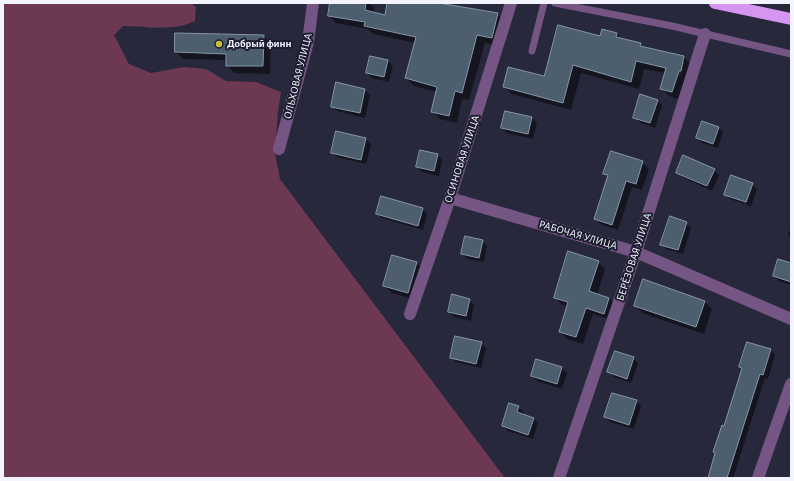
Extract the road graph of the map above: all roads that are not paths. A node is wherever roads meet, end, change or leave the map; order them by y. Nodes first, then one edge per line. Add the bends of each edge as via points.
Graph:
1 (313, 3) edge
2 (512, 3) edge
3 (544, 3) edge
4 (555, 3) edge
5 (715, 3) edge
6 (791, 19) edge
7 (705, 34) junction
8 (532, 51) dead end
9 (791, 54) edge
10 (279, 149) dead end
11 (450, 198) junction
12 (636, 252) junction
13 (410, 314) dead end
14 (791, 319) edge
15 (791, 384) edge
16 (559, 478) edge
17 (758, 478) edge

1 - 10 street, ОЛЬХОВАЯ УЛИЦА via 308,42
2 - 11 street, ОСИНОВАЯ УЛИЦА
3 - 8 lane
4 - 7 lane
5 - 6 highway
7 - 9 lane
7 - 12 street, БЕРЁЗОВАЯ УЛИЦА
11 - 12 street, РАБОЧАЯ УЛИЦА
11 - 13 street, ОСИНОВАЯ УЛИЦА
12 - 14 street, РАБОЧАЯ УЛИЦА
12 - 16 street, БЕРЁЗОВАЯ УЛИЦА
15 - 17 street

